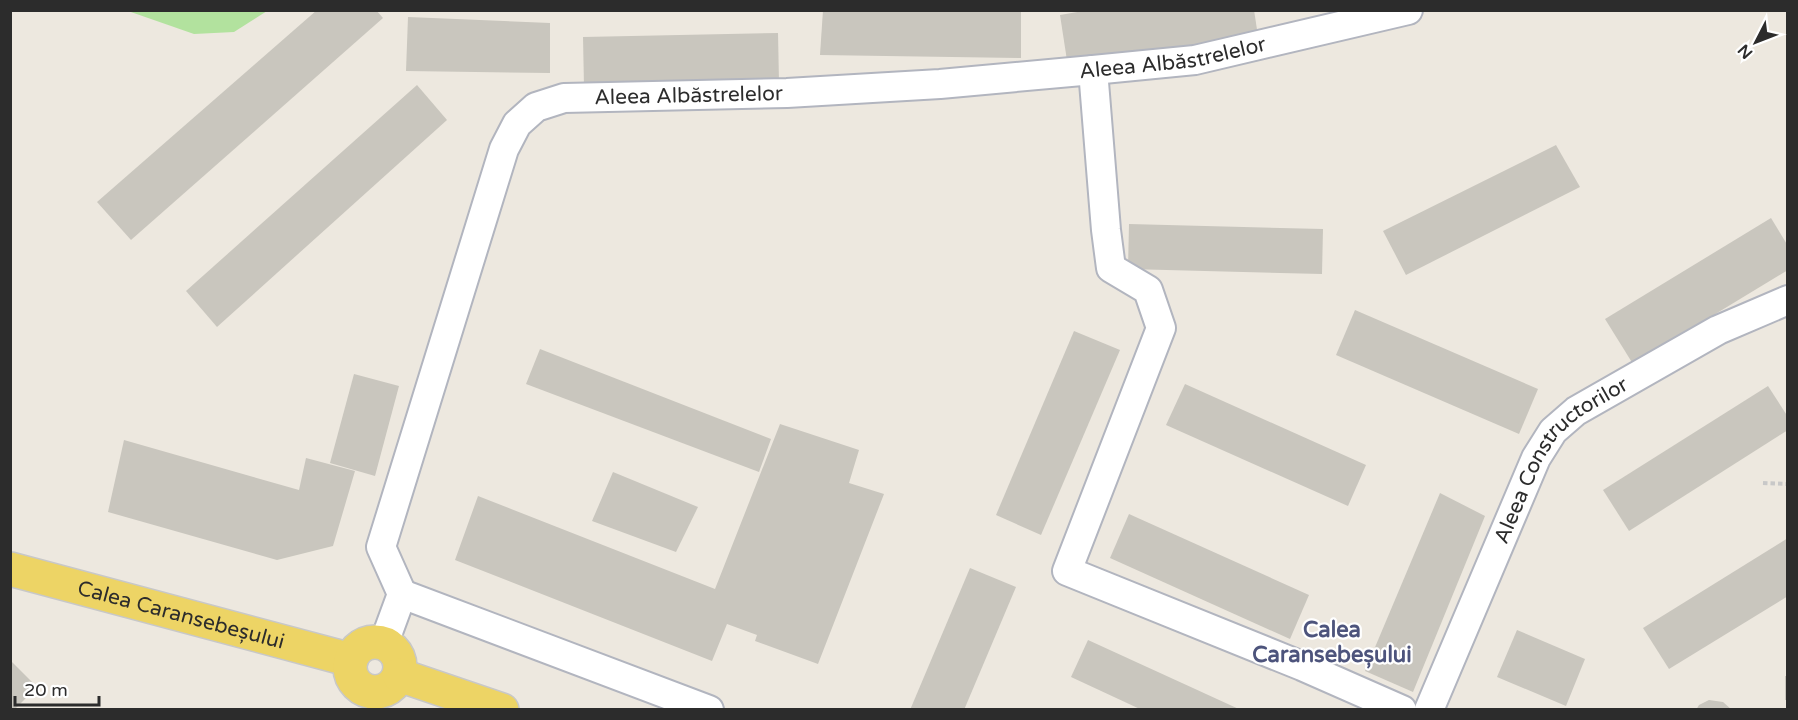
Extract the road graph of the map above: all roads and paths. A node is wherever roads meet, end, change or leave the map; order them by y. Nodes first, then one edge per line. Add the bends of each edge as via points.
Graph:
1 (1408, 10) edge
2 (1093, 70) junction
3 (1788, 300) edge
4 (1763, 483) dead end
5 (1788, 484) edge
6 (10, 569) edge
7 (402, 594) junction
8 (384, 643) junction
9 (351, 660) junction
10 (399, 675) junction
11 (502, 710) edge
12 (709, 710) edge
13 (1402, 710) edge
14 (1429, 710) edge

1 - 2 street, Aleea Albăstrelelor via 1195,60
2 - 7 street, Aleea Albăstrelelor via 787,93 564,98 536,106 517,124 504,149 381,547
2 - 13 street via 1111,268 1148,290 1161,328 1067,570
3 - 14 street, Aleea Constructorilor via 1718,330 1576,411 1553,431 1536,458
4 - 5 path
6 - 9 main road, Calea Caransebeșului
7 - 8 street
7 - 12 street
8 - 9 main road via 370,642 358,648
8 - 10 main road via 394,650 400,662
9 - 10 main road via 351,673 357,684 368,691 381,692 392,686
10 - 11 main road

